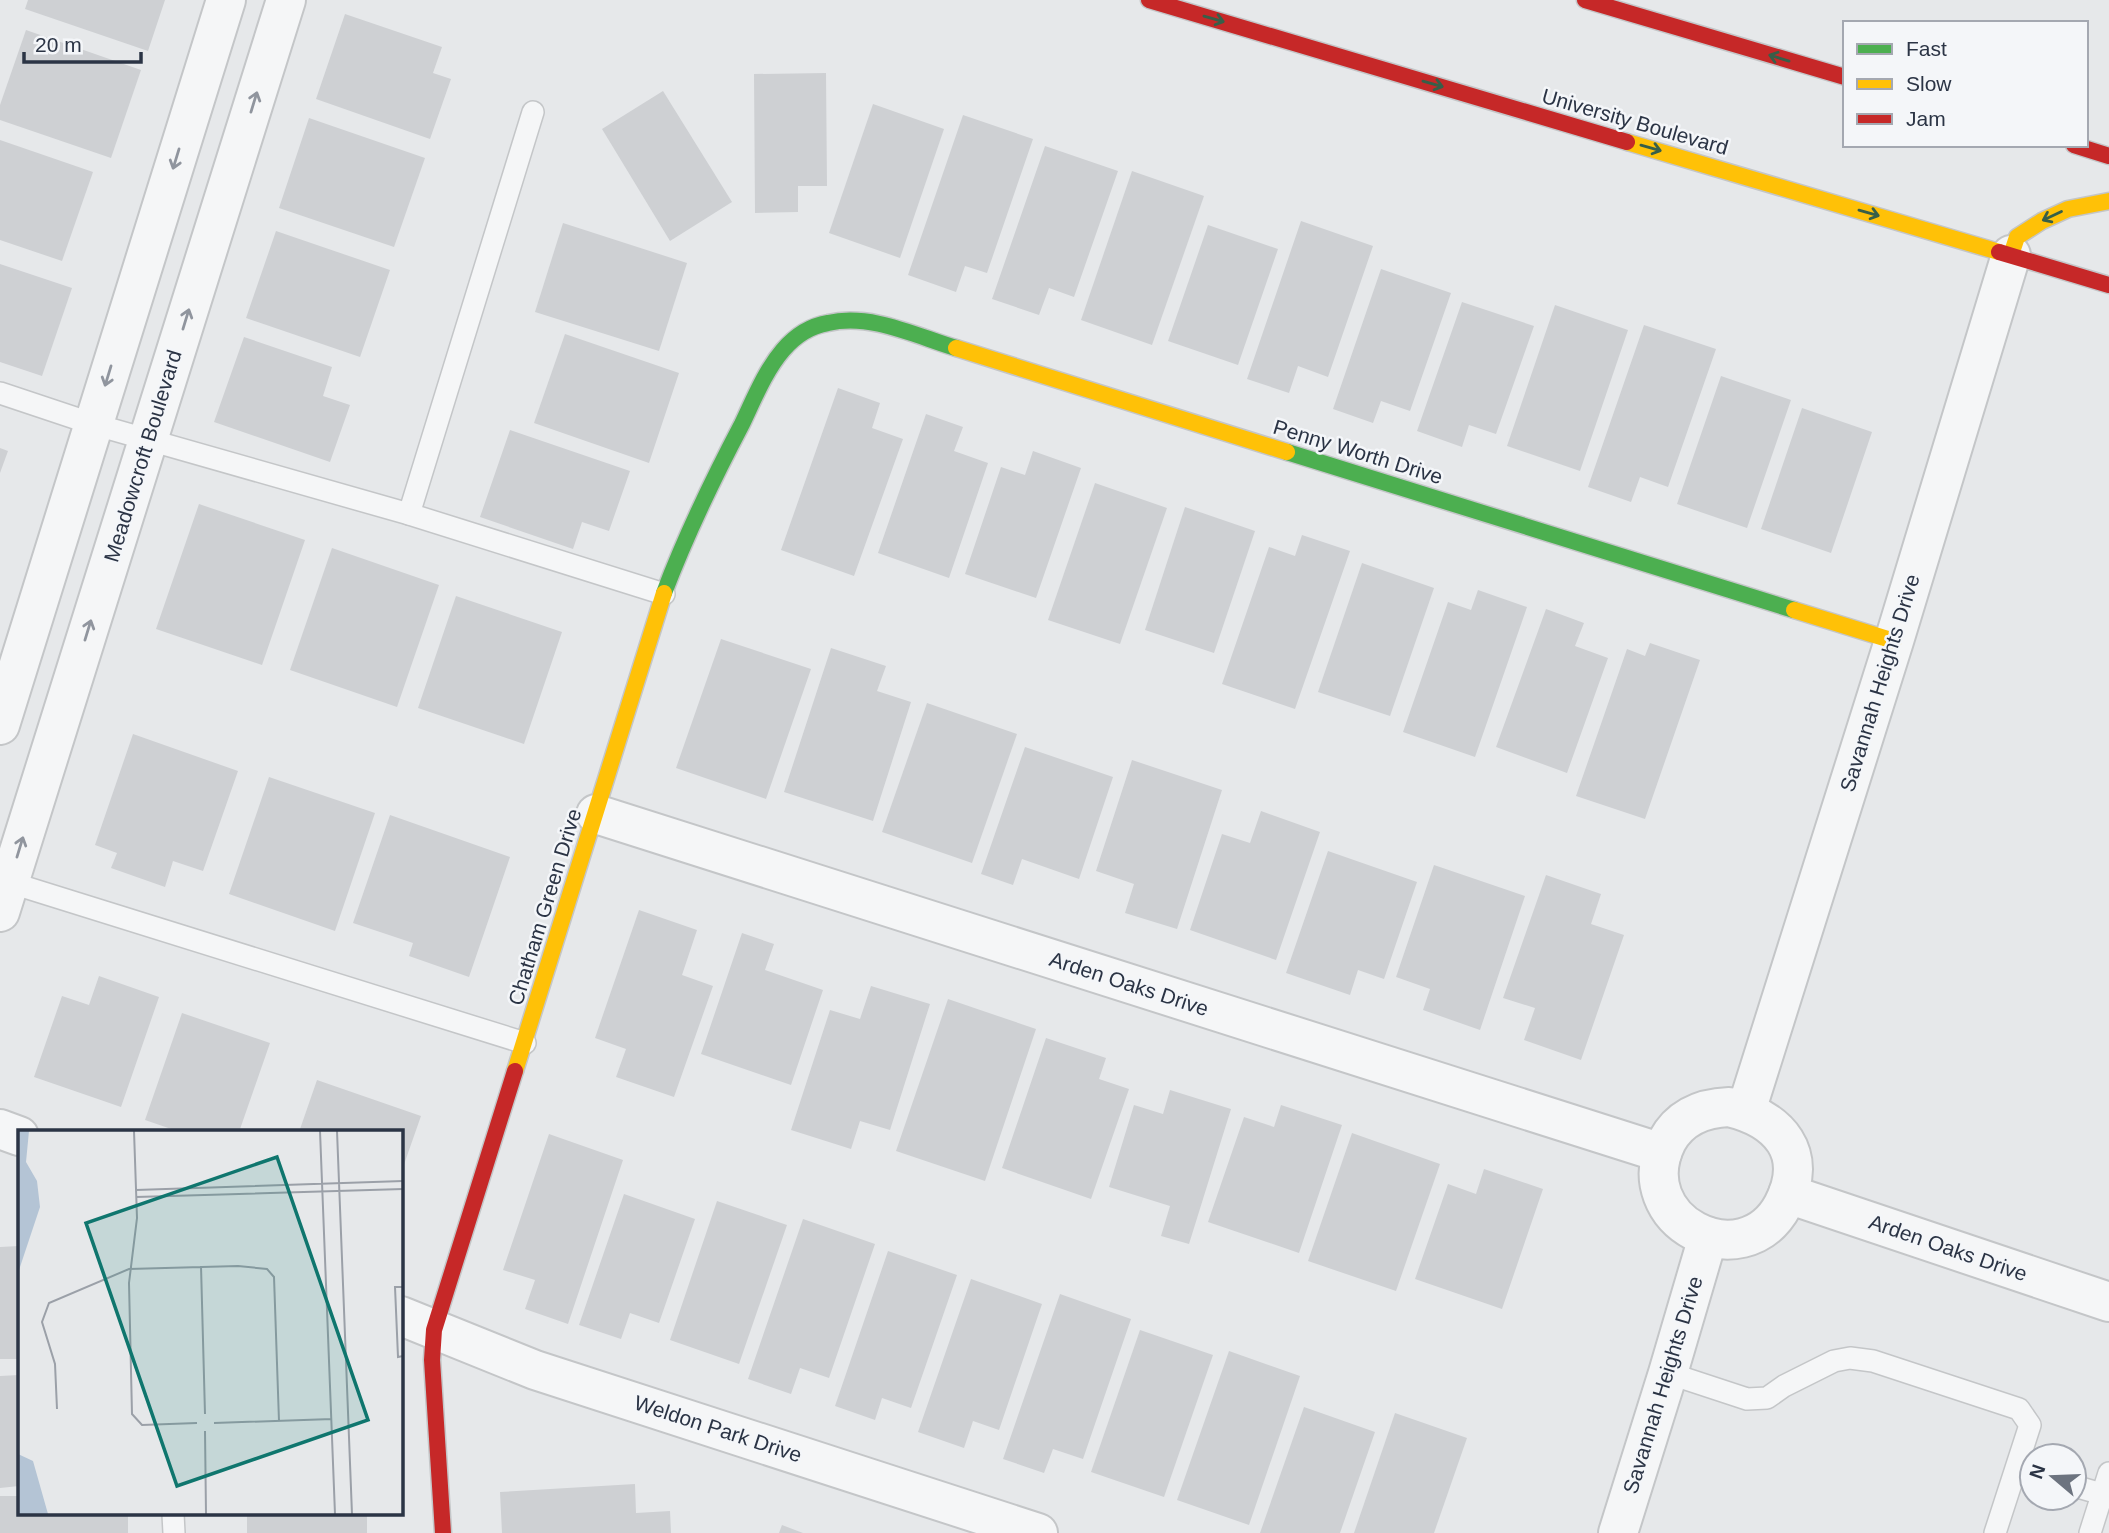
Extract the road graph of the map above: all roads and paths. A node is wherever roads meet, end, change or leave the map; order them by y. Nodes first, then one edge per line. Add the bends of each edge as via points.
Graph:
1 (226, 0) edge
2 (286, 0) edge
3 (1149, 0) edge
4 (1585, 0) edge
5 (1843, 76) edge
6 (533, 112) dead end
7 (2080, 147) edge
8 (2109, 156) edge
9 (2109, 201) edge
10 (2011, 255) junction
11 (2109, 285) edge
12 (808, 329) joint
13 (0, 394) edge
14 (93, 424) junction
15 (148, 440) junction
16 (409, 514) junction
17 (664, 594) junction
18 (1894, 641) junction
19 (0, 725) edge
20 (596, 814) junction
21 (3, 892) edge
22 (524, 1043) junction
23 (1746, 1111) junction
24 (0, 1129) edge
25 (18, 1136) edge
26 (1662, 1153) junction
27 (1787, 1194) junction
28 (1708, 1237) junction
29 (2109, 1302) edge
30 (417, 1323) edge
31 (1668, 1373) junction
32 (2028, 1442) edge
33 (2109, 1473) edge
34 (2018, 1485) edge
35 (2088, 1490) edge
36 (2102, 1494) junction
37 (443, 1533) edge
38 (1038, 1533) edge
39 (1618, 1533) edge
40 (1995, 1533) edge
41 (2090, 1533) edge

1 -> 14 street
15 -> 2 street, Meadowcroft Boulevard
3 -> 10 street, University Boulevard
5 -> 4 street
6 - 16 lane
7 - 8 street
9 -> 10 street via 2068,209 2042,221 2017,237
10 - 11 street, University Boulevard
10 - 18 street, Savannah Heights Drive
12 - 17 street, Chatham Green Drive via 787,344 769,371 704,498
12 - 18 street, Penny Worth Drive via 829,321 872,322
13 - 14 lane
14 - 15 lane
14 - 19 street
15 - 16 lane
21 -> 15 street, Meadowcroft Boulevard
16 - 17 lane
17 - 20 street, Chatham Green Drive
18 - 23 street, Savannah Heights Drive
20 - 22 street, Chatham Green Drive
20 - 26 street, Arden Oaks Drive
21 - 22 lane
22 - 30 street, Chatham Green Drive
23 - 26 street via 1721,1107 1696,1113 1672,1133
23 - 27 street via 1773,1126 1785,1139 1791,1157
24 - 25 street
26 - 28 street via 1658,1182 1668,1209 1689,1228
27 - 28 street via 1771,1222 1755,1233 1739,1240
27 - 29 street, Arden Oaks Drive
28 - 31 street, Savannah Heights Drive
30 - 37 street, Chatham Green Drive via 432,1360
30 - 38 street, Weldon Park Drive via 535,1370
31 - 32 lane via 1747,1399 1767,1398 1834,1361 1850,1357 1873,1361 2018,1409 2030,1425
31 - 39 street, Savannah Heights Drive
33 - 36 lane
34 - 40 lane
35 - 36 lane
36 - 41 lane

